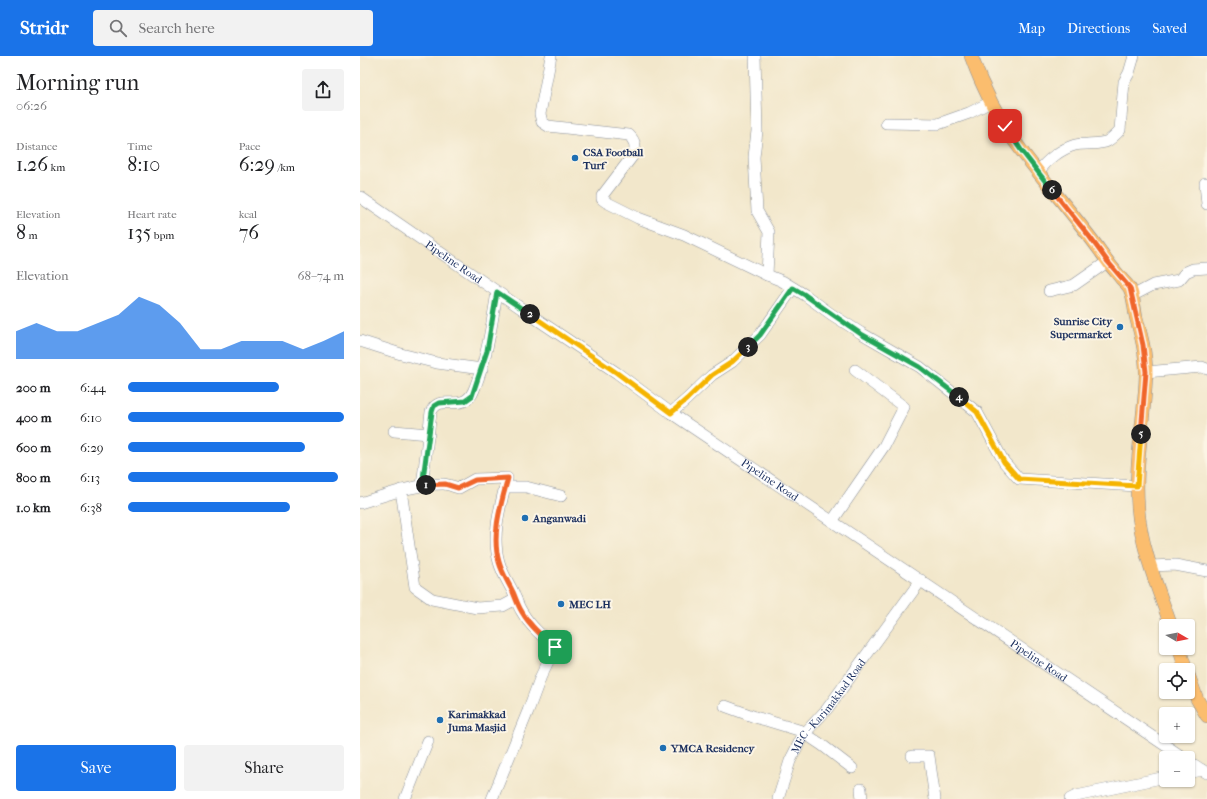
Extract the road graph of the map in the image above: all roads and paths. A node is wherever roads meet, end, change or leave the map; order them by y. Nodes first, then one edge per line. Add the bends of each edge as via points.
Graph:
1 (551, 56) edge
2 (755, 56) edge
3 (971, 56) edge
4 (1134, 56) edge
5 (991, 102) junction
6 (886, 123) dead end
7 (1038, 172) junction
8 (1205, 183) dead end
9 (360, 197) edge
10 (1207, 204) edge
11 (1108, 262) junction
12 (1207, 268) edge
13 (767, 275) junction
14 (793, 288) junction
15 (1049, 291) dead end
16 (497, 292) junction
17 (1132, 296) junction
18 (360, 341) edge
19 (482, 369) junction
20 (1207, 369) edge
21 (855, 370) dead end
22 (1146, 372) junction
23 (671, 413) junction
24 (394, 431) dead end
25 (429, 434) junction
26 (422, 486) junction
27 (1137, 486) junction
28 (505, 487) junction
29 (401, 490) junction
30 (561, 496) dead end
31 (360, 503) edge
32 (833, 520) junction
33 (1150, 566) junction
34 (1207, 572) edge
35 (921, 580) junction
36 (516, 599) junction
37 (1169, 619) edge
38 (1195, 693) edge
39 (725, 706) dead end
40 (1207, 716) edge
41 (806, 732) junction
42 (428, 741) dead end
43 (1174, 751) edge
44 (912, 756) dead end
45 (1195, 766) edge
46 (852, 768) dead end
47 (1204, 772) edge
48 (1159, 778) edge
49 (405, 799) edge
50 (492, 799) edge
51 (778, 799) edge
52 (935, 799) edge
53 (1070, 799) edge

1 - 13 street via 540,114 542,122 548,126 629,135 634,140 634,154 602,199 638,218 684,235
2 - 13 street via 757,131 754,165 757,211 769,232
3 - 5 main road
4 - 7 street via 1124,82 1120,130 1105,143 1076,144 1054,156
5 - 6 street via 938,124
5 - 7 main road
7 - 11 main road
8 - 10 street
9 - 16 street, Pipeline Road
11 - 15 street via 1074,285
11 - 17 main road via 1130,288
12 - 17 street via 1193,269 1179,280 1153,285
13 - 14 street
14 - 23 street via 760,335
14 - 27 street via 861,334 920,367 977,412 1004,462 1019,479
16 - 19 street
16 - 23 street, Pipeline Road via 617,373
17 - 22 main road
18 - 19 street via 437,363
19 - 25 street via 472,396 465,401 439,403 434,406
20 - 22 street via 1202,367
21 - 32 street via 904,407 884,446
22 - 27 main road
23 - 32 street, Pipeline Road
24 - 25 street
25 - 26 street
26 - 28 street via 445,484 458,488 475,480 508,478
26 - 29 street
27 - 33 main road via 1140,524
28 - 30 street via 526,487
28 - 36 street via 497,523 496,546 498,561
29 - 31 street
29 - 36 street via 415,587 432,599 477,608 503,606
32 - 35 street, Pipeline Road
33 - 34 street via 1174,565
33 - 37 main road
35 - 41 street, MEC - Karimakkad Road via 827,709
35 - 43 street, Pipeline Road
36 - 50 street via 529,623 555,647
38 - 40 main road
39 - 41 street
41 - 46 street
41 - 51 street, MEC - Karimakkad Road via 790,761
42 - 49 street
44 - 52 street via 929,756
45 - 47 street
48 - 53 street

